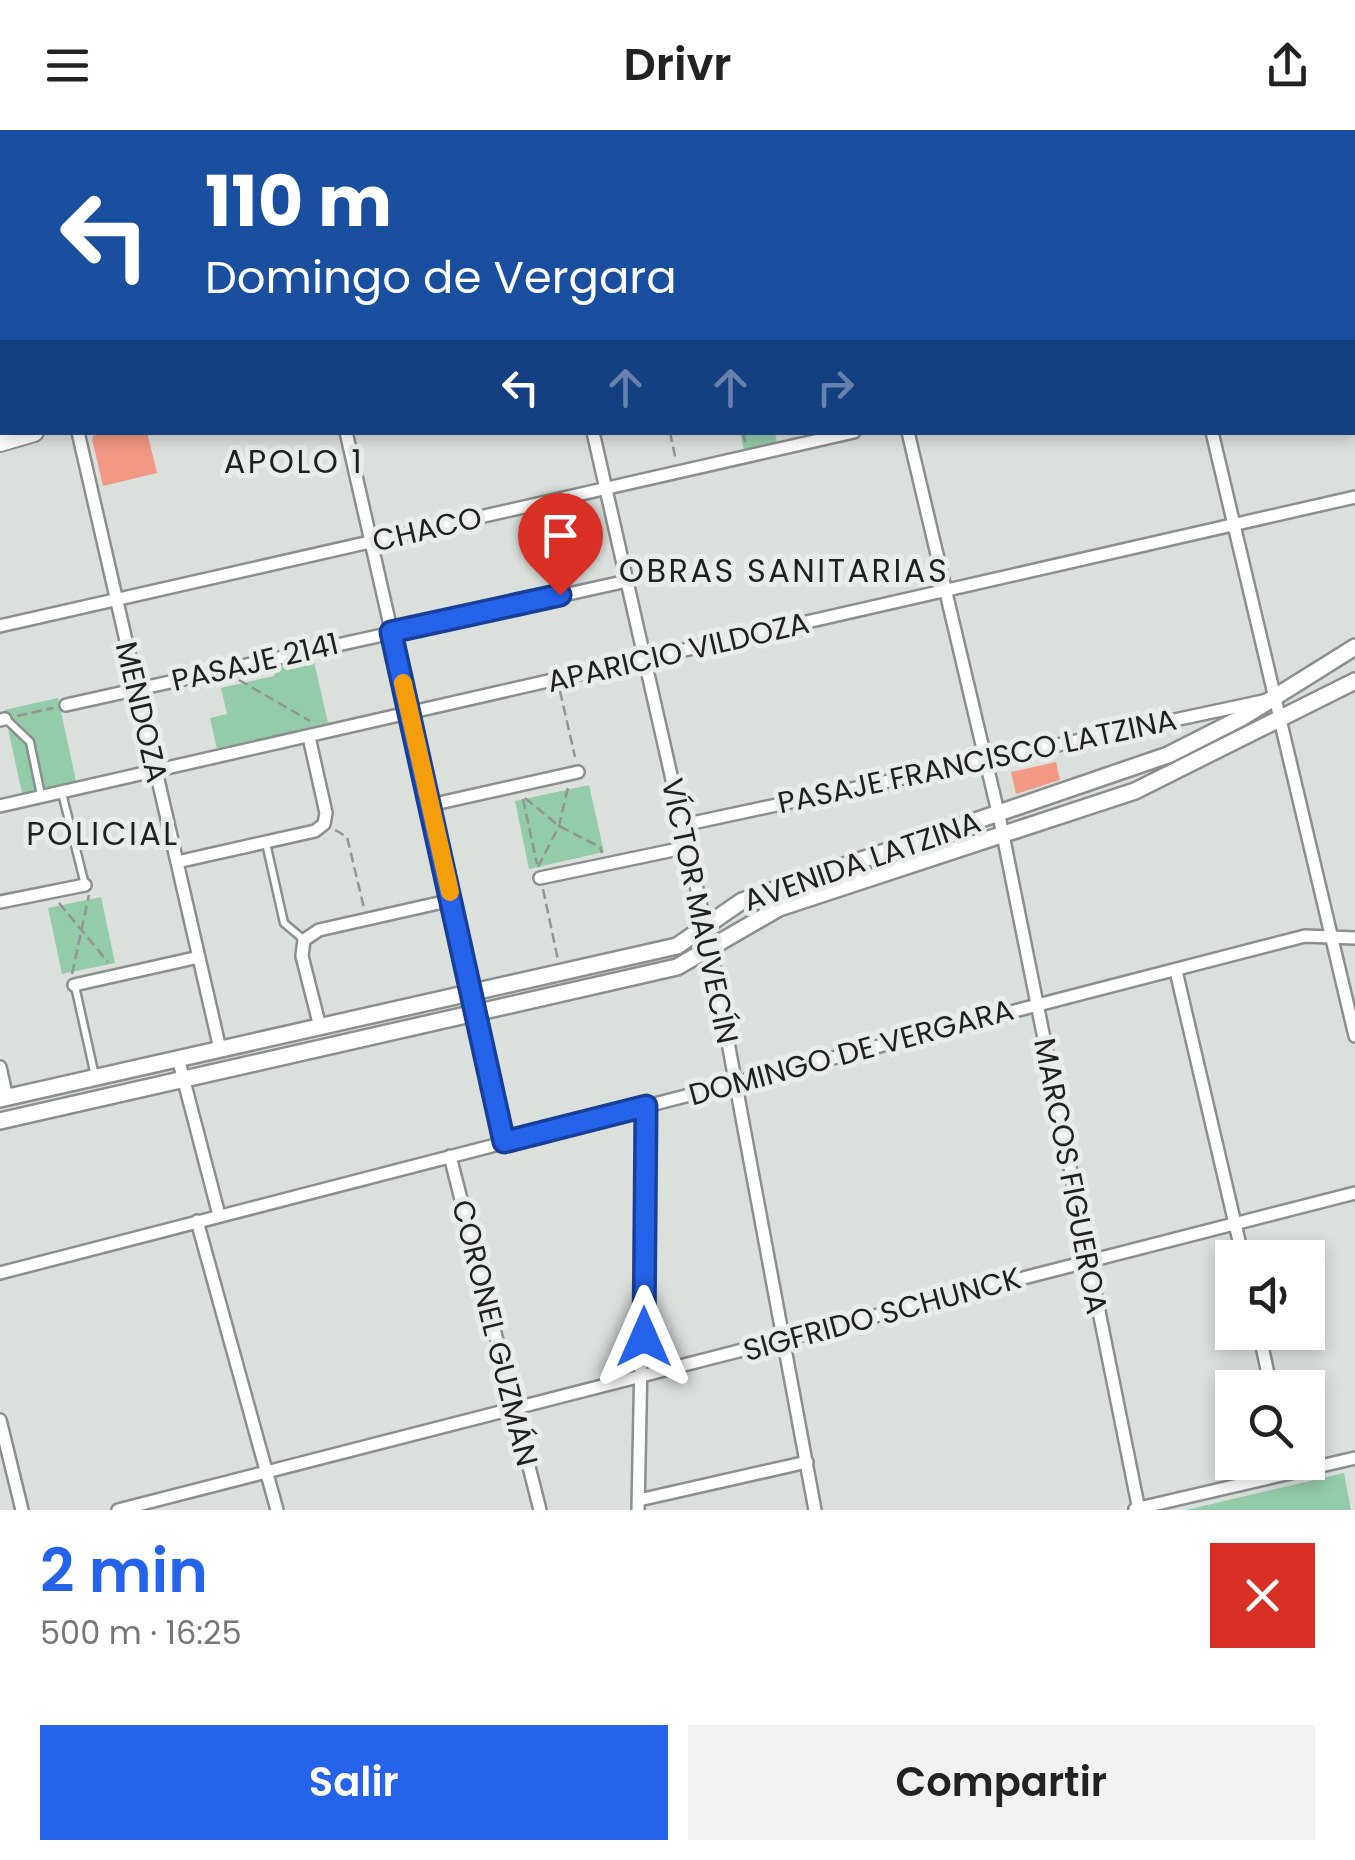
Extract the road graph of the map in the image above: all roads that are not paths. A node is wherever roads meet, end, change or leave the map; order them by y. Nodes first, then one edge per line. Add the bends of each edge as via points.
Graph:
1 (79, 435) edge
2 (347, 435) edge
3 (594, 435) edge
4 (841, 435) edge
5 (909, 435) edge
6 (1213, 435) edge
7 (606, 488) junction
8 (1355, 497) edge
9 (1232, 525) junction
10 (371, 542) junction
11 (627, 581) junction
12 (944, 590) junction
13 (116, 598) junction
14 (0, 626) edge
15 (391, 632) junction
16 (1355, 647) edge
17 (645, 659) junction
18 (1355, 682) edge
19 (137, 689) junction
20 (1272, 700) junction
21 (66, 705) road end
22 (410, 713) junction
23 (1280, 718) junction
24 (3, 720) edge
25 (309, 737) junction
26 (985, 761) junction
27 (156, 770) junction
28 (578, 772) road end
29 (62, 792) junction
30 (42, 796) junction
31 (430, 805) junction
32 (0, 806) edge
33 (998, 815) junction
34 (683, 825) junction
35 (1003, 835) junction
36 (266, 842) junction
37 (688, 847) junction
38 (177, 862) junction
39 (539, 872) road end
40 (85, 885) joint
41 (452, 900) junction
42 (0, 902) edge
43 (706, 924) junction
44 (1333, 938) junction
45 (1355, 938) edge
46 (304, 940) junction
47 (711, 950) junction
48 (199, 957) junction
49 (1176, 971) junction
50 (74, 985) joint
51 (473, 992) junction
52 (1037, 1004) junction
53 (478, 1011) junction
54 (320, 1027) junction
55 (1355, 1036) edge
56 (220, 1049) junction
57 (178, 1058) junction
58 (0, 1067) edge
59 (183, 1076) junction
60 (95, 1077) junction
61 (736, 1080) junction
62 (4, 1098) edge
63 (646, 1106) junction
64 (0, 1121) edge
65 (504, 1142) junction
66 (450, 1156) junction
67 (1355, 1193) edge
68 (219, 1215) junction
69 (197, 1221) junction
70 (1235, 1224) junction
71 (1238, 1240) edge
72 (1086, 1258) junction
73 (0, 1272) edge
74 (785, 1340) junction
75 (644, 1376) junction
76 (514, 1408) junction
77 (0, 1420) edge
78 (1355, 1458) edge
79 (807, 1462) junction
80 (1325, 1463) edge
81 (267, 1472) junction
82 (1244, 1480) edge
83 (639, 1505) edge
84 (1136, 1509) edge
85 (22, 1510) edge
86 (118, 1510) edge
87 (277, 1510) edge
88 (540, 1510) edge
89 (815, 1510) edge

1 - 13 street, MENDOZA
2 - 10 street
3 - 7 street, VÍCTOR MAUVECÍN
4 - 7 street, CHACO
5 - 12 street, MARCOS FIGUEROA
6 - 9 street
7 - 10 street, CHACO
7 - 11 street, VÍCTOR MAUVECÍN
8 - 9 street, APARICIO VILDOZA
9 - 12 street, APARICIO VILDOZA
9 - 20 street
10 - 13 street, CHACO
10 - 15 street
11 - 15 street, PASAJE 2141
11 - 17 street, VÍCTOR MAUVECÍN
12 - 17 street, APARICIO VILDOZA
12 - 26 street, MARCOS FIGUEROA
13 - 14 street, CHACO
13 - 19 street, MENDOZA
15 - 19 street, PASAJE 2141
15 - 22 street
16 - 20 street, AVENIDA LATZINA
17 - 22 street, APARICIO VILDOZA
17 - 34 street, VÍCTOR MAUVECÍN
18 - 23 street, AVENIDA LATZINA
19 - 21 street, PASAJE 2141
19 - 27 street, MENDOZA
20 - 23 street
20 - 26 street, PASAJE FRANCISCO LATZINA
20 - 33 street, AVENIDA LATZINA via 1154,762
22 - 25 street, APARICIO VILDOZA
22 - 31 street
23 - 35 street, AVENIDA LATZINA via 1135,791
23 - 44 street
24 - 30 lane via 30,742
25 - 27 street, APARICIO VILDOZA
25 - 36 street via 324,824
26 - 33 street, MARCOS FIGUEROA
26 - 34 street, PASAJE FRANCISCO LATZINA
27 - 29 street, APARICIO VILDOZA
27 - 38 street, MENDOZA
28 - 31 street
29 - 30 street, APARICIO VILDOZA
29 - 40 lane
30 - 32 street, APARICIO VILDOZA
31 - 41 street
33 - 35 street, MARCOS FIGUEROA
33 - 43 street, AVENIDA LATZINA via 742,901
34 - 37 street, VÍCTOR MAUVECÍN
35 - 47 street, AVENIDA LATZINA via 779,908
35 - 52 street, MARCOS FIGUEROA
36 - 38 street
36 - 46 lane via 284,923
37 - 39 street
37 - 43 street, VÍCTOR MAUVECÍN
38 - 48 street, MENDOZA
40 - 42 street
41 - 46 street via 319,930
41 - 51 street
43 - 47 street, VÍCTOR MAUVECÍN
43 - 51 street, AVENIDA LATZINA via 677,946
44 - 45 street, DOMINGO DE VERGARA
44 - 49 street, DOMINGO DE VERGARA via 1305,936
44 - 55 street
46 - 54 street
47 - 53 street, AVENIDA LATZINA via 678,966
47 - 61 street, VÍCTOR MAUVECÍN
48 - 50 street
48 - 56 street, MENDOZA
49 - 52 street, DOMINGO DE VERGARA
49 - 70 street
50 - 60 lane
51 - 53 street
51 - 54 street, AVENIDA LATZINA
52 - 61 street, DOMINGO DE VERGARA
52 - 72 street, MARCOS FIGUEROA
53 - 59 street, AVENIDA LATZINA
53 - 65 street
54 - 56 street, AVENIDA LATZINA
56 - 57 street, AVENIDA LATZINA
57 - 59 street
57 - 60 street, AVENIDA LATZINA
58 - 62 street
59 - 64 street, AVENIDA LATZINA
59 - 68 street
60 - 62 street, AVENIDA LATZINA
61 - 63 street, DOMINGO DE VERGARA
61 - 74 street, VÍCTOR MAUVECÍN
63 - 65 street, DOMINGO DE VERGARA
63 - 75 street
65 - 66 street, DOMINGO DE VERGARA
66 - 68 street, DOMINGO DE VERGARA
66 - 76 street, CORONEL GUZMÁN
67 - 70 street, SIGFRIDO SCHUNCK
68 - 69 street, DOMINGO DE VERGARA
69 - 73 street, DOMINGO DE VERGARA
69 - 81 street
70 - 71 street
70 - 72 street, SIGFRIDO SCHUNCK
72 - 74 street, SIGFRIDO SCHUNCK
72 - 84 street, MARCOS FIGUEROA
74 - 75 street, SIGFRIDO SCHUNCK
74 - 79 street, VÍCTOR MAUVECÍN
75 - 76 street, SIGFRIDO SCHUNCK
75 - 83 street
76 - 81 street, SIGFRIDO SCHUNCK
76 - 88 street, CORONEL GUZMÁN
77 - 85 street
78 - 80 street
79 - 83 street
79 - 89 street, VÍCTOR MAUVECÍN
81 - 86 street, SIGFRIDO SCHUNCK
81 - 87 street
82 - 84 street

